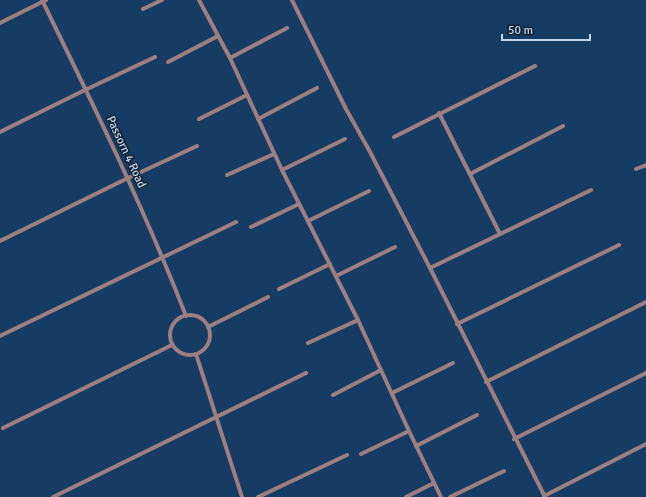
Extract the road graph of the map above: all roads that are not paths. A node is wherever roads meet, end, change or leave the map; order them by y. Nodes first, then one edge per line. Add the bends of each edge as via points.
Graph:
1 (162, 0) edge
2 (292, 0) edge
3 (43, 1) edge
4 (201, 1) edge
5 (143, 9) dead end
6 (0, 23) edge
7 (287, 28) dead end
8 (218, 36) junction
9 (155, 57) dead end
10 (230, 58) junction
11 (168, 62) dead end
12 (535, 66) dead end
13 (317, 88) dead end
14 (86, 90) junction
15 (247, 95) junction
16 (439, 113) junction
17 (199, 119) dead end
18 (258, 119) junction
19 (563, 126) dead end
20 (0, 132) edge
21 (394, 137) dead end
22 (345, 139) dead end
23 (197, 146) dead end
24 (274, 154) junction
25 (646, 165) edge
26 (636, 169) dead end
27 (282, 170) junction
28 (470, 174) junction
29 (227, 175) dead end
30 (128, 178) junction
31 (591, 190) dead end
32 (370, 191) dead end
33 (299, 204) junction
34 (308, 221) junction
35 (236, 222) dead end
36 (251, 227) dead end
37 (500, 234) junction
38 (0, 241) edge
39 (619, 245) dead end
40 (395, 247) dead end
41 (163, 257) junction
42 (330, 264) junction
43 (430, 268) junction
44 (336, 276) junction
45 (279, 289) dead end
46 (268, 297) dead end
47 (646, 302) edge
48 (186, 316) junction
49 (358, 320) junction
50 (458, 324) junction
51 (208, 327) junction
52 (0, 336) edge
53 (308, 343) dead end
54 (172, 345) junction
55 (196, 354) junction
56 (452, 363) dead end
57 (381, 370) junction
58 (306, 373) dead end
59 (646, 373) edge
60 (486, 382) junction
61 (392, 393) junction
62 (333, 395) dead end
63 (477, 415) dead end
64 (215, 416) junction
65 (3, 428) dead end
66 (409, 431) junction
67 (514, 439) junction
68 (646, 444) edge
69 (416, 446) junction
70 (362, 454) dead end
71 (347, 455) dead end
72 (504, 471) dead end
73 (434, 484) junction
74 (544, 496) edge
75 (53, 497) edge
76 (242, 497) edge
77 (258, 497) edge
78 (406, 497) edge
79 (441, 497) edge
80 (450, 497) edge

1 - 5 street
2 - 43 street
3 - 6 street
3 - 14 street, Passorn 4 Road
4 - 8 street
7 - 10 street
8 - 10 street
8 - 11 street
9 - 14 street
10 - 15 street
12 - 16 street
13 - 18 street
14 - 20 street
14 - 30 street, Passorn 4 Road
15 - 17 street
15 - 18 street
16 - 21 street
16 - 28 street
18 - 24 street
19 - 28 street
22 - 27 street
23 - 30 street
24 - 27 street
24 - 29 street
25 - 26 street
27 - 33 street
28 - 37 street
30 - 38 street
30 - 41 street, Passorn 4 Road
31 - 37 street
32 - 34 street
33 - 34 street
33 - 36 street
34 - 42 street
35 - 41 street
37 - 43 street
39 - 50 street
40 - 44 street
41 - 48 street, Passorn 4 Road
41 - 52 street
42 - 44 street
42 - 45 street
43 - 50 street
44 - 49 street
46 - 51 street
47 - 60 street
48 - 51 street via 199,318
48 - 54 street via 173,324 170,331
49 - 53 street
49 - 57 street
50 - 60 street
51 - 55 street via 209,340 202,351
54 - 55 street via 182,354
54 - 65 street
55 - 64 street
56 - 61 street
57 - 61 street
57 - 62 street
58 - 64 street
59 - 67 street
60 - 67 street
61 - 66 street
63 - 69 street
64 - 75 street
64 - 76 street
66 - 69 street
66 - 70 street
67 - 74 street
68 - 74 street
69 - 73 street
71 - 77 street
72 - 80 street
73 - 78 street
73 - 79 street

